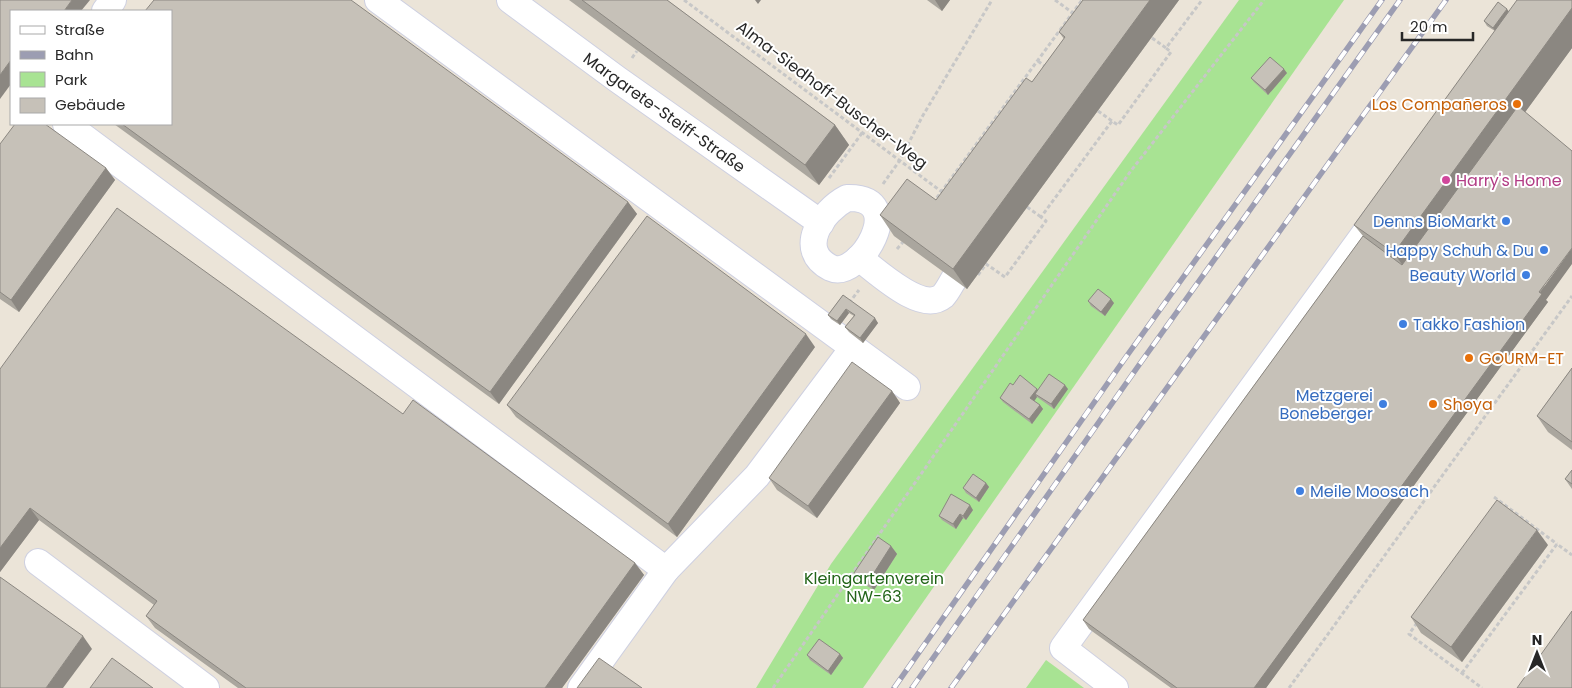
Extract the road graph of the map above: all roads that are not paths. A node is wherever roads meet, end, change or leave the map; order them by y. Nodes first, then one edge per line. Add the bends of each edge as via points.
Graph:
1 (113, 0) edge
2 (378, 0) edge
3 (510, 0) edge
4 (105, 10) edge
5 (67, 125) edge
6 (1400, 184) edge
7 (821, 223) junction
8 (859, 258) junction
9 (965, 279) edge
10 (853, 348) junction
11 (907, 387) dead end
12 (38, 562) dead end
13 (666, 570) junction
14 (206, 688) edge
15 (581, 688) edge
16 (1115, 688) edge

1 - 4 street
2 - 10 street
3 - 7 street, Margarete-Steiff-Straße
5 - 13 street
6 - 16 street via 1063,648
7 - 8 street via 813,236 812,249 819,259 833,269 844,269
7 - 8 street via 837,204 847,198 860,198 875,209 878,229
8 - 9 street via 920,300 934,300
10 - 11 street
10 - 13 street via 757,476
12 - 14 street
13 - 15 street

